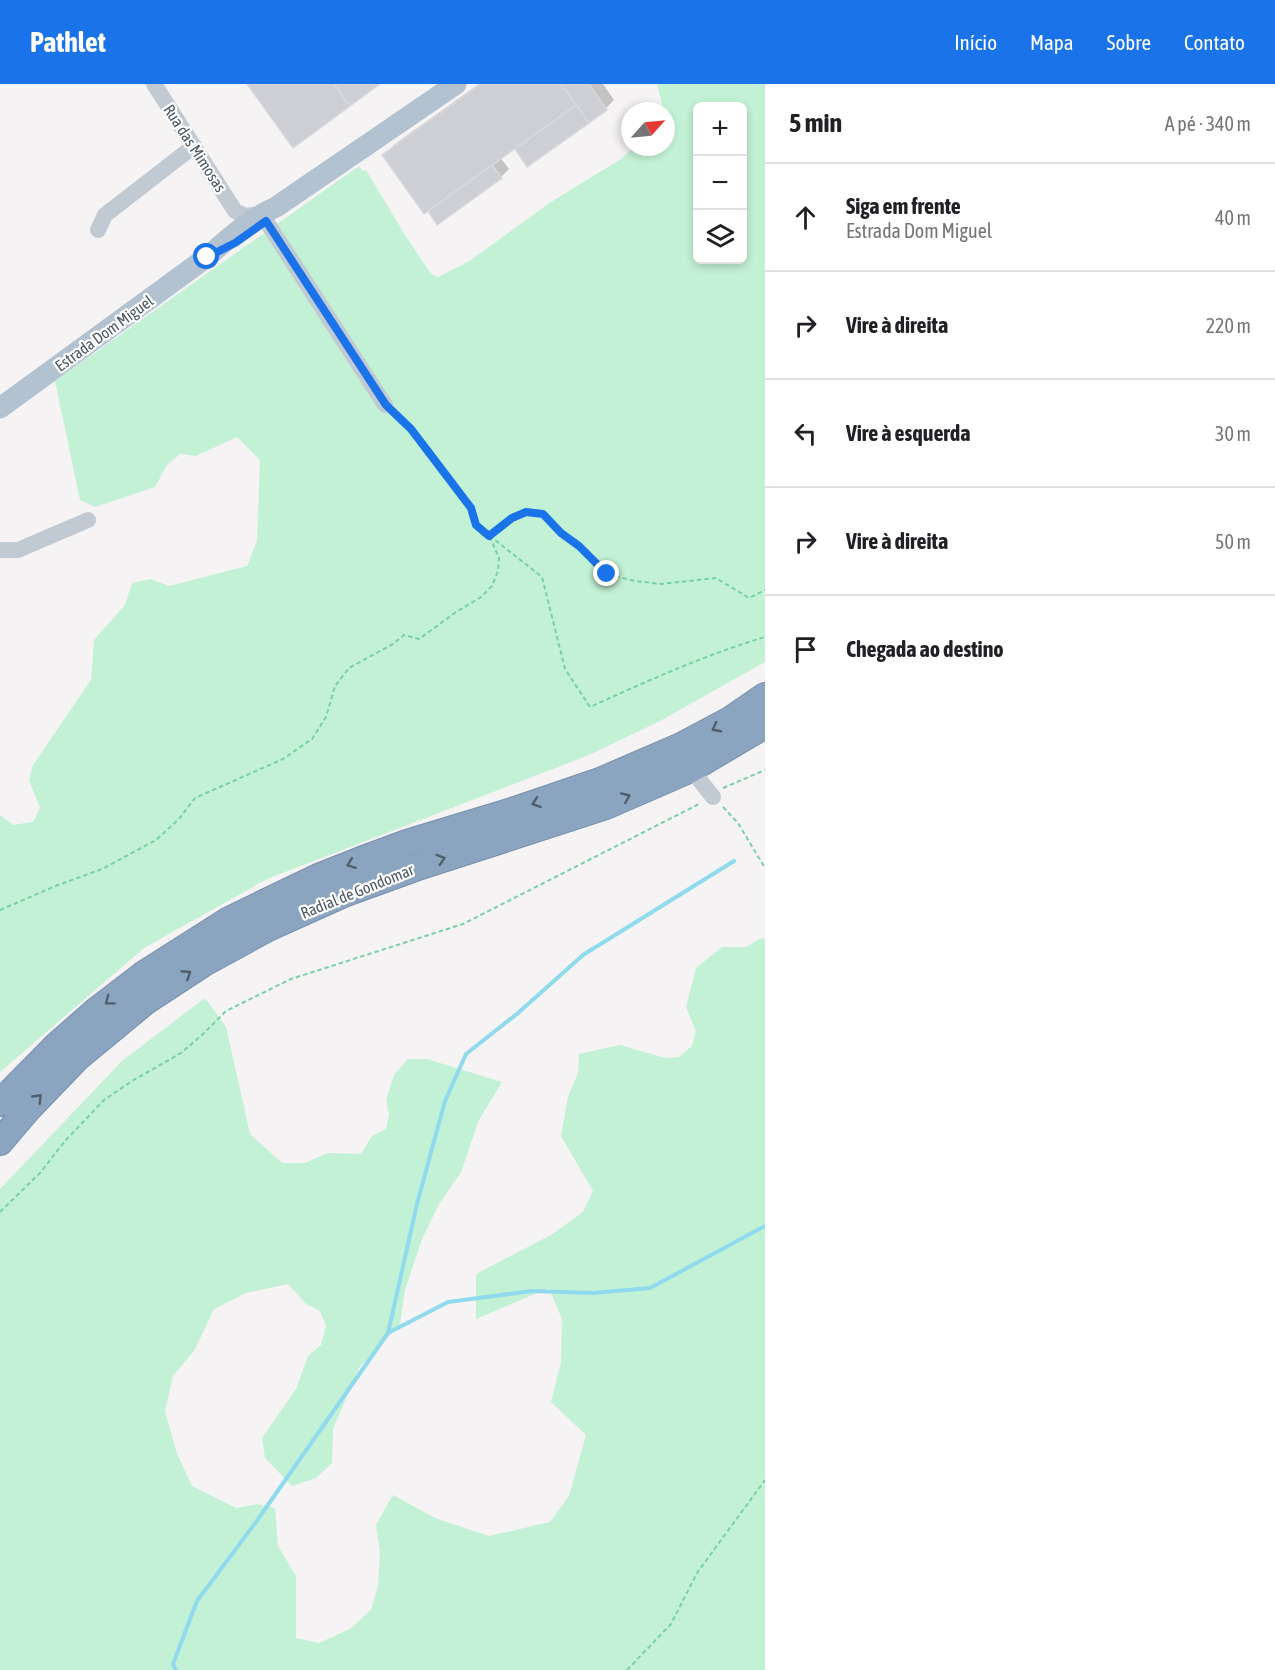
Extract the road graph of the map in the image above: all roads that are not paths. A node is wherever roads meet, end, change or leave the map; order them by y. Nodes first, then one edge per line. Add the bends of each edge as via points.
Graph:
1 (154, 84) edge
2 (456, 84) edge
3 (194, 146) junction
4 (235, 212) junction
5 (267, 214) junction
6 (98, 230) dead end
7 (231, 235) junction
8 (207, 257) junction
9 (386, 405) road end
10 (0, 408) edge
11 (88, 520) dead end
12 (0, 550) edge
13 (765, 696) edge
14 (765, 725) edge
15 (691, 769) junction
16 (713, 797) road end
17 (0, 1102) edge
18 (0, 1142) edge

1 - 3 street, Rua das Mimosas
2 - 5 main road, Estrada Dom Miguel
3 - 4 street, Rua das Mimosas
3 - 6 street via 105,215
4 - 5 street via 246,216
4 - 7 street
5 - 7 main road, Estrada Dom Miguel
5 - 8 main road, Estrada Dom Miguel via 235,243
5 - 9 street
7 - 8 main road, Estrada Dom Miguel
8 - 10 main road, Estrada Dom Miguel
11 - 12 street via 18,550
13 -> 17 highway, Radial de Gondomar via 681,746 600,781 407,843 318,877 229,920 144,974 97,1010
14 - 15 highway, Radial de Gondomar
15 - 16 street
18 -> 15 highway, Radial de Gondomar via 77,1058 146,1001 259,933 356,890 606,806

